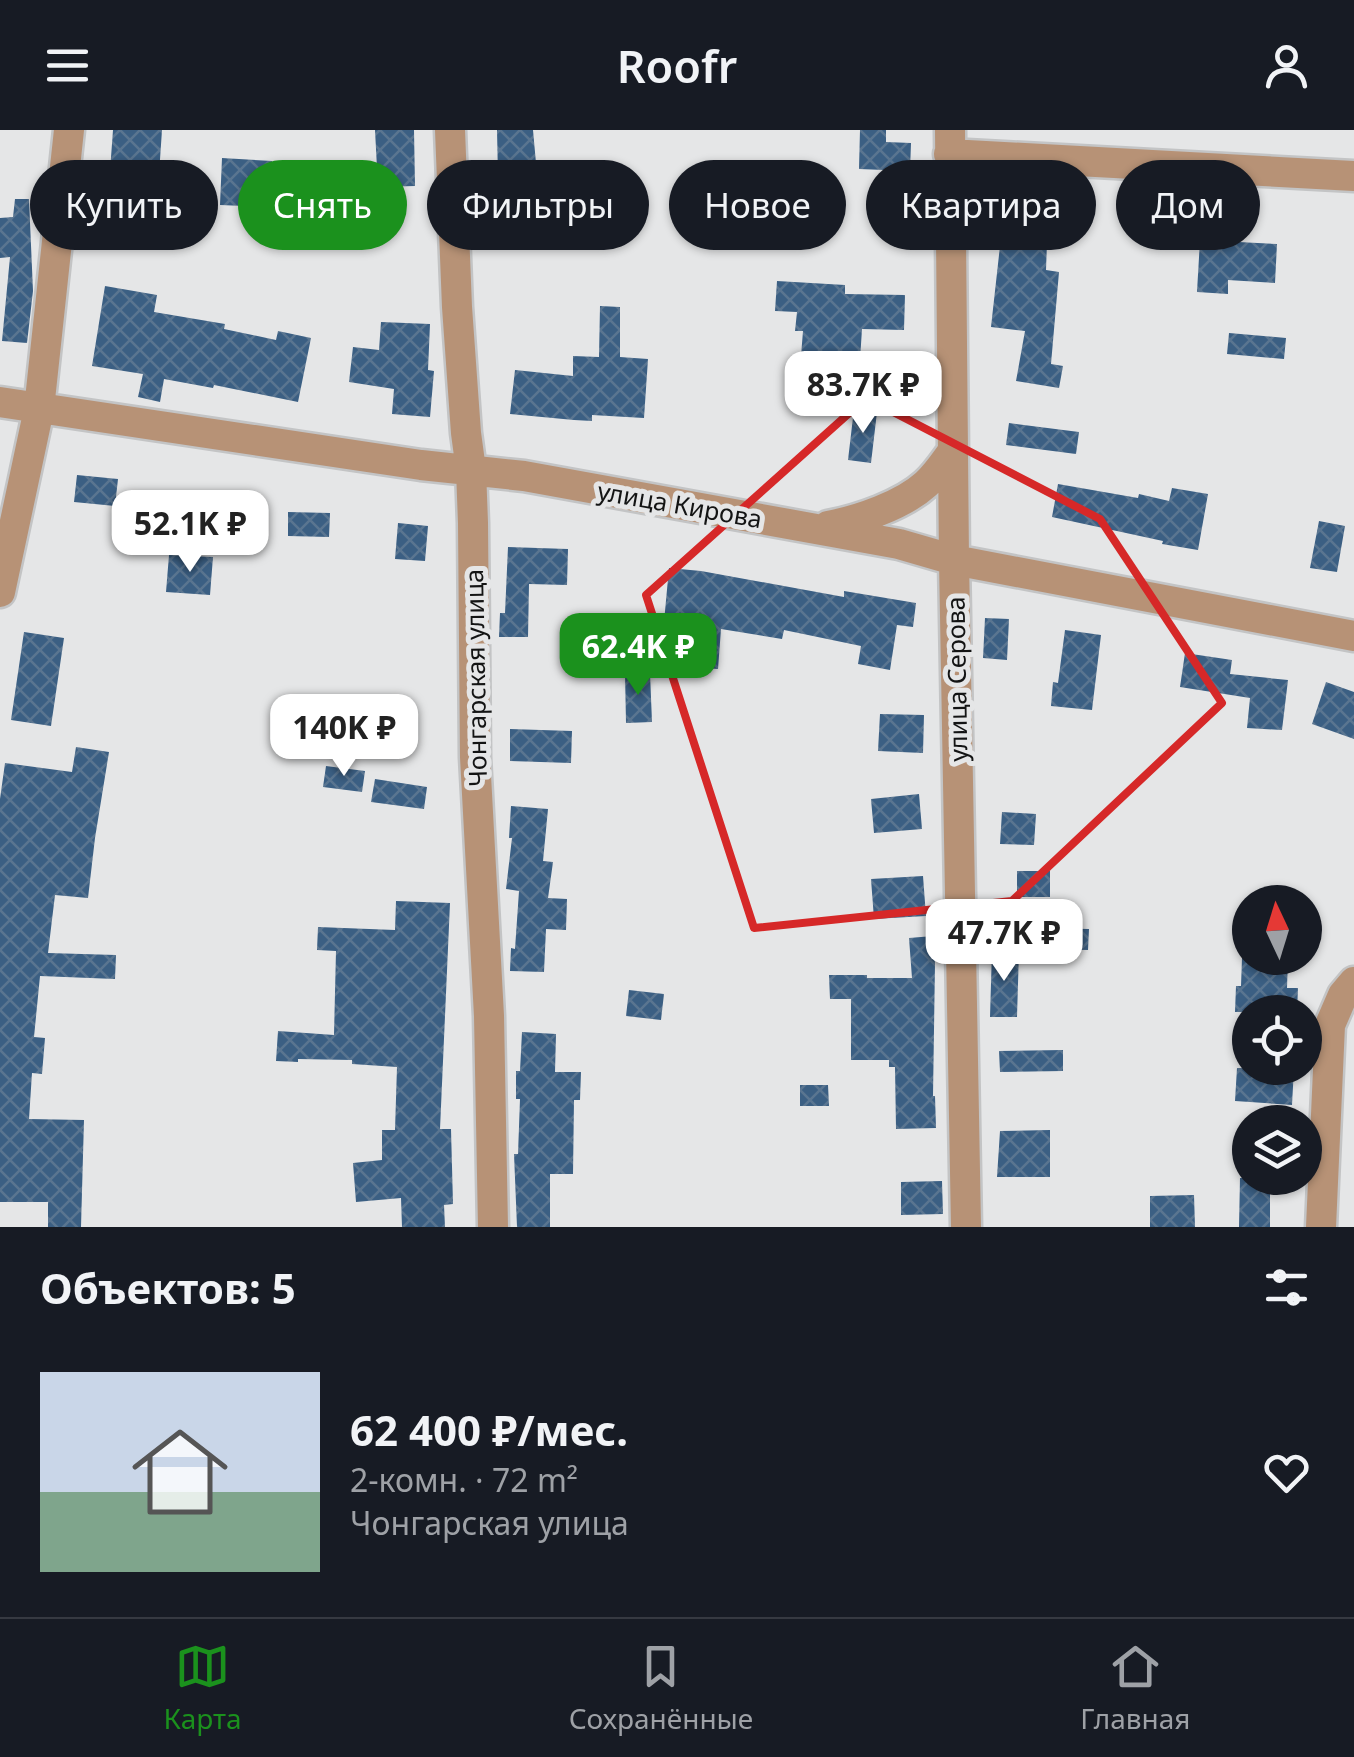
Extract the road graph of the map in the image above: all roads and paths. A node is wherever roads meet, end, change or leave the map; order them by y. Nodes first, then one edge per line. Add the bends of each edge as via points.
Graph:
1 (69, 130) edge
2 (450, 130) edge
3 (949, 142) edge
4 (1354, 176) edge
5 (0, 402) edge
6 (39, 408) junction
7 (952, 452) junction
8 (471, 470) junction
9 (816, 529) junction
10 (954, 560) junction
11 (0, 592) edge
12 (1354, 636) edge
13 (1354, 982) edge
14 (493, 1227) edge
15 (966, 1227) edge
16 (1321, 1227) edge

1 - 6 street
2 - 8 street, Чонгарская улица
3 - 4 street
3 - 7 street, улица Серова
5 - 6 street, улица Кирова
6 - 8 street, улица Кирова
6 - 11 street
7 - 9 street via 925,485 904,498
7 - 10 street, улица Серова
8 - 9 street, улица Кирова
8 - 14 street, Чонгарская улица
9 - 10 street, улица Кирова
10 - 12 street, улица Кирова
10 - 15 street, улица Серова
13 - 16 street via 1330,1024

